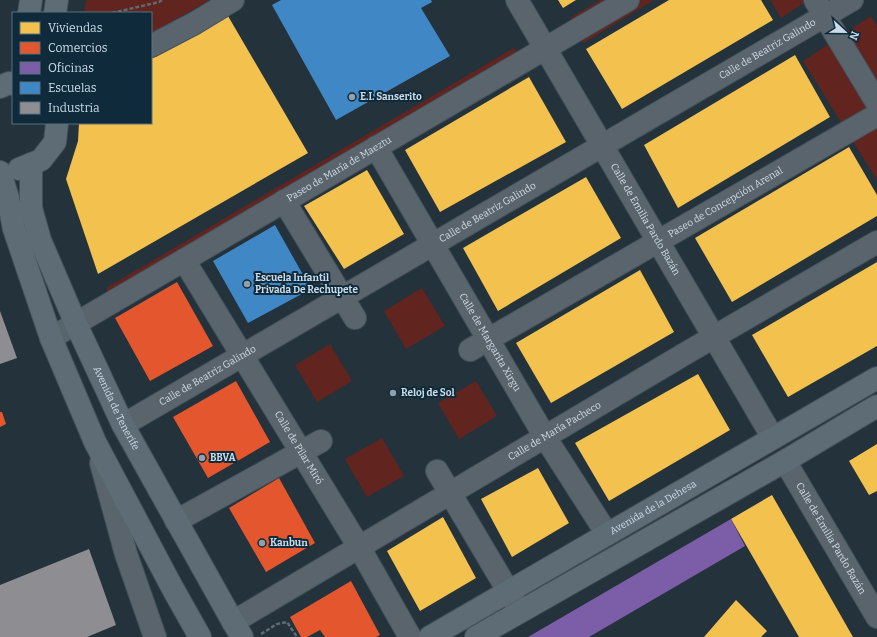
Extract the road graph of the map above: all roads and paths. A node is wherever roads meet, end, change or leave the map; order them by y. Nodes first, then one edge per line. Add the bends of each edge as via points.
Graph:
1 (32, 0) edge
2 (57, 0) edge
3 (162, 0) edge
4 (234, 0) edge
5 (517, 0) edge
6 (628, 0) edge
7 (852, 0) edge
8 (820, 8) edge
9 (29, 12) edge
10 (55, 12) edge
11 (116, 12) edge
12 (152, 45) edge
13 (546, 48) junction
14 (877, 104) edge
15 (877, 115) edge
16 (57, 124) edge
17 (602, 147) junction
18 (376, 148) junction
19 (31, 164) junction
20 (0, 166) edge
21 (0, 172) edge
22 (284, 201) junction
23 (658, 241) junction
24 (877, 242) edge
25 (432, 244) junction
26 (184, 260) junction
27 (342, 297) junction
28 (355, 318) dead end
29 (76, 324) junction
30 (713, 337) junction
31 (51, 338) junction
32 (489, 339) junction
33 (470, 350) dead end
34 (242, 355) junction
35 (877, 378) edge
36 (877, 406) edge
37 (122, 425) junction
38 (545, 436) junction
39 (773, 438) junction
40 (321, 441) dead end
41 (95, 442) junction
42 (301, 452) junction
43 (785, 461) junction
44 (437, 471) dead end
45 (450, 493) junction
46 (176, 521) junction
47 (607, 534) junction
48 (359, 547) junction
49 (509, 592) junction
50 (520, 611) junction
51 (877, 617) edge
52 (238, 630) edge
53 (155, 637) edge
54 (200, 637) edge
55 (255, 637) edge
56 (297, 637) edge
57 (410, 637) edge
58 (430, 637) edge
59 (476, 637) edge

1 - 9 main road
2 - 10 main road
3 - 11 path
4 - 12 street
5 - 13 street, Calle de Emilia Pardo Bazán
6 - 13 street, Paseo de María de Maeztu
7 - 8 street, Calle de Beatriz Galindo
8 - 14 street
8 - 17 street, Calle de Beatriz Galindo
13 - 17 street, Calle de Emilia Pardo Bazán
13 - 18 street, Paseo de María de Maeztu
15 - 23 street, Paseo de Concepción Arenal
16 - 19 main road via 55,142 41,160
17 - 23 street, Calle de Emilia Pardo Bazán
17 - 25 street, Calle de Beatriz Galindo
18 - 22 street, Paseo de María de Maeztu
18 - 25 street, Calle de Margarita Xirgu
19 - 20 main road via 21,169
19 - 29 main road, Avenida de Tenerife via 31,208 40,240
21 - 31 main road via 14,229
22 - 26 street, Paseo de María de Maeztu
22 - 27 street
23 - 30 street, Calle de Emilia Pardo Bazán
23 - 32 street, Paseo de Concepción Arenal
24 - 30 street, Calle de María Pacheco
25 - 27 street, Calle de Beatriz Galindo
25 - 32 street, Calle de Margarita Xirgu
26 - 29 street, Paseo de María de Maeztu
26 - 34 street, Calle de Pilar Miró
27 - 28 street
27 - 34 street, Calle de Beatriz Galindo
29 - 31 street, Paseo de María de Maeztu
29 - 37 main road, Avenida de Tenerife
30 - 38 street, Calle de María Pacheco
30 - 39 street, Calle de Emilia Pardo Bazán
31 - 41 main road
32 - 33 street, Paseo de Concepción Arenal
32 - 38 street, Calle de Margarita Xirgu
34 - 37 street, Calle de Beatriz Galindo
34 - 42 street, Calle de Pilar Miró
35 - 39 main road, Avenida de la Dehesa
36 - 43 main road
37 - 46 main road, Avenida de Tenerife
38 - 45 street, Calle de María Pacheco
38 - 47 street, Calle de Margarita Xirgu
39 - 47 main road, Avenida de la Dehesa
40 - 42 street
41 - 53 street via 126,554
41 - 54 main road
42 - 46 street
42 - 48 street, Calle de Pilar Miró
43 - 50 main road
43 - 51 street, Calle de Emilia Pardo Bazán
44 - 45 street
45 - 48 street, Calle de María Pacheco
45 - 49 street
46 - 52 main road, Avenida de Tenerife
47 - 49 main road, Avenida de la Dehesa
48 - 52 street, Calle de María Pacheco
48 - 57 street, Calle de Pilar Miró
49 - 50 street
49 - 58 main road, Avenida de la Dehesa
50 - 59 main road
55 - 56 path via 277,624 287,622

